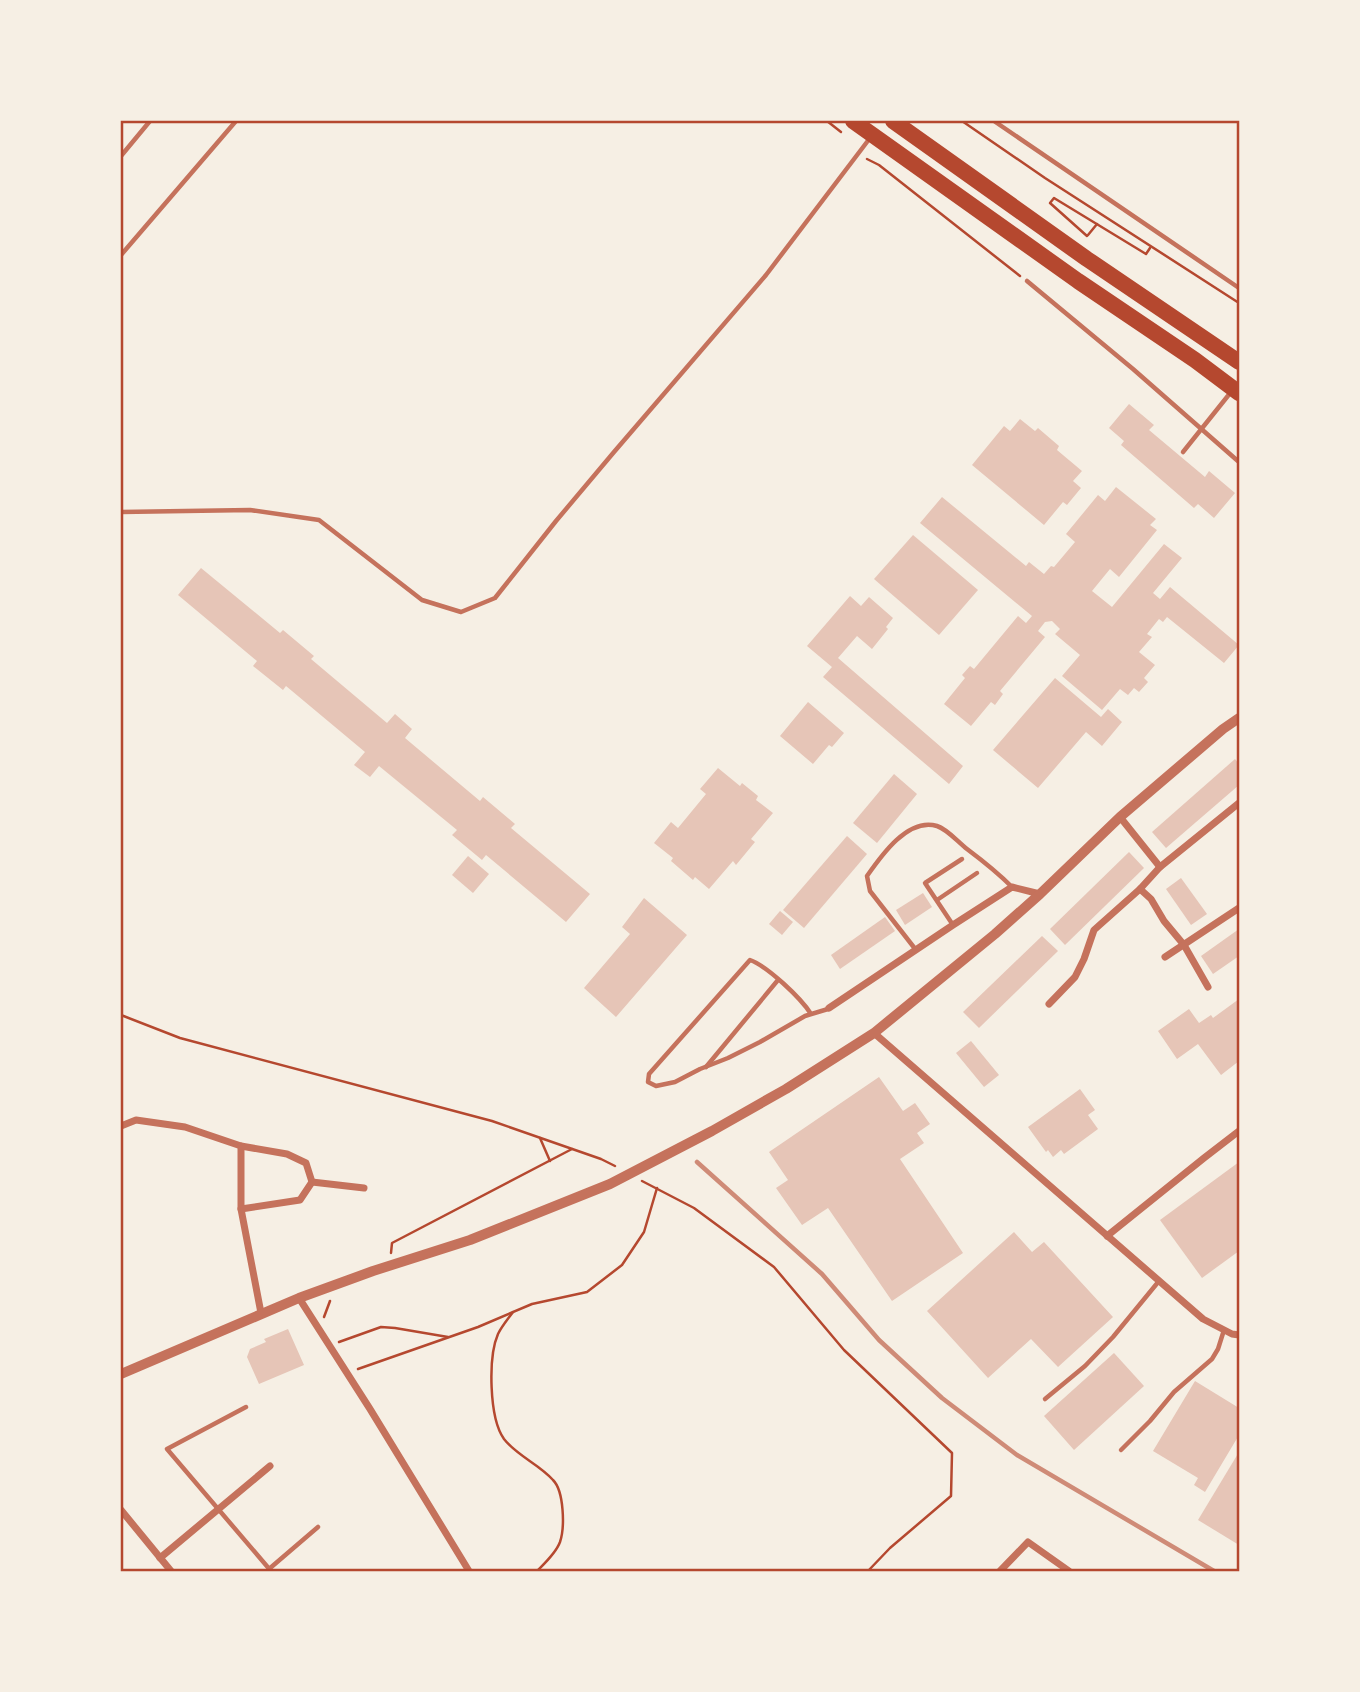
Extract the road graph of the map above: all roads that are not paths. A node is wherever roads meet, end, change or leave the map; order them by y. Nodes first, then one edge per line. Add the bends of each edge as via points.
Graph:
1 (150, 121) edge
2 (236, 121) edge
3 (853, 121) edge
4 (893, 121) edge
5 (994, 121) edge
6 (872, 134) junction
7 (121, 156) edge
8 (121, 255) edge
9 (1027, 281) road end
10 (1239, 288) edge
11 (1239, 362) edge
12 (1236, 390) edge
13 (1202, 429) junction
14 (1183, 452) dead end
15 (1239, 462) edge
16 (121, 512) edge
17 (1239, 718) edge
18 (1239, 803) edge
19 (1120, 817) junction
20 (962, 859) dead end
21 (1160, 867) junction
22 (977, 873) dead end
23 (1012, 887) junction
24 (1140, 889) junction
25 (1040, 894) junction
26 (937, 900) junction
27 (1239, 908) edge
28 (953, 925) junction
29 (1184, 945) junction
30 (916, 950) junction
31 (1165, 957) dead end
32 (778, 980) junction
33 (1208, 987) dead end
34 (1049, 1004) dead end
35 (829, 1008) joint
36 (811, 1014) junction
37 (874, 1033) junction
38 (705, 1067) junction
39 (121, 1126) edge
40 (1239, 1131) edge
41 (241, 1146) junction
42 (312, 1182) junction
43 (364, 1188) dead end
44 (241, 1209) junction
45 (1107, 1236) junction
46 (1159, 1281) junction
47 (299, 1298) junction
48 (261, 1313) junction
49 (1224, 1329) junction
50 (1236, 1335) edge
51 (121, 1374) edge
52 (1045, 1399) dead end
53 (246, 1407) dead end
54 (1121, 1450) dead end
55 (270, 1466) dead end
56 (121, 1510) edge
57 (218, 1510) junction
58 (318, 1527) dead end
59 (160, 1559) junction
60 (270, 1570) edge
61 (170, 1571) edge
62 (469, 1571) edge
63 (1000, 1571) edge
64 (1069, 1571) edge

1 - 7 lane
2 - 8 lane
3 - 6 highway
4 - 11 highway
5 - 10 lane
6 - 12 highway
6 - 16 lane via 766,275 495,598 461,612 422,600 318,520 250,509
9 - 13 lane
12 - 13 lane
13 - 14 lane
13 - 15 lane
17 - 19 street
18 - 21 street
19 - 21 street
19 - 25 street
20 - 26 lane via 925,883
21 - 24 street
22 - 26 lane
23 - 25 street
23 - 28 street
23 - 30 lane via 939,826 925,824 901,836 867,876 870,891
24 - 29 street
24 - 34 street via 1094,930 1075,977
25 - 37 street
26 - 28 lane
27 - 29 street
28 - 30 street
29 - 31 street
29 - 33 street
30 - 35 street
32 - 36 lane
32 - 38 lane
32 - 38 lane via 750,960 649,1074 649,1082 656,1086 675,1082
35 - 36 lane
36 - 38 lane
37 - 45 street
37 - 47 street via 786,1089 610,1184 470,1240
39 - 41 street via 136,1120 185,1127
40 - 45 street
41 - 42 street via 286,1154 306,1163
41 - 44 street
42 - 43 street
42 - 44 street via 300,1200
44 - 48 street
45 - 46 street
46 - 49 street via 1203,1319
46 - 52 lane via 1113,1338
47 - 48 street
47 - 62 street
48 - 51 street
49 - 50 street
49 - 54 lane via 1212,1359 1174,1392
53 - 57 lane via 167,1449
55 - 57 street
56 - 59 street
57 - 59 street
57 - 60 lane
58 - 60 lane
59 - 61 street
63 - 64 street via 1028,1542

